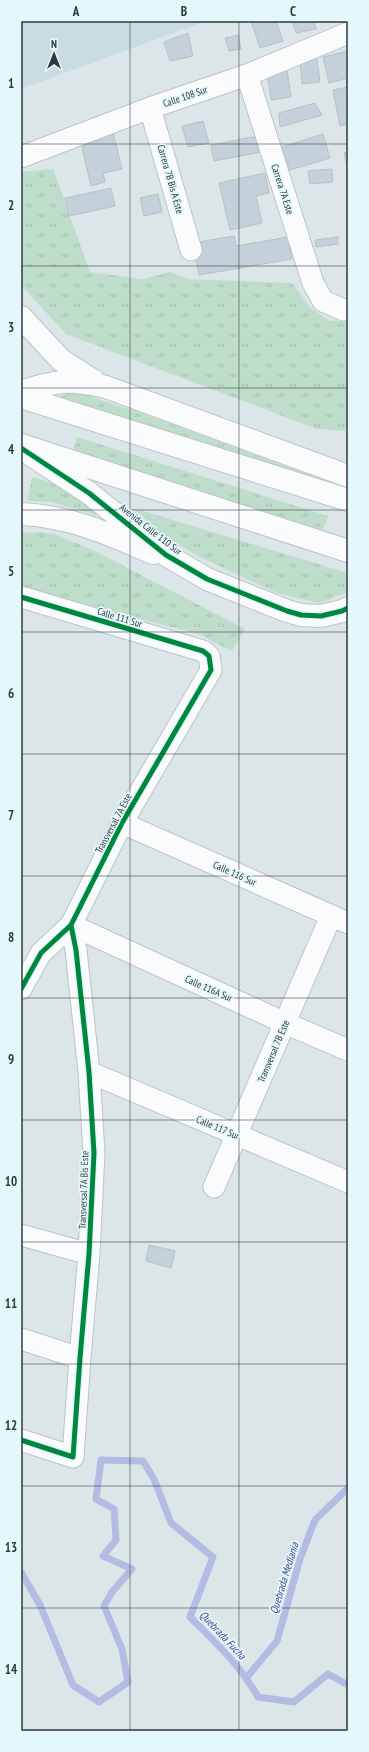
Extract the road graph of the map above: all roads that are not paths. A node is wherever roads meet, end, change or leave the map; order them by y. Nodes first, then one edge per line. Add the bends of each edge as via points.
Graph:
1 (348, 33) edge
2 (247, 75) junction
3 (150, 108) junction
4 (21, 157) edge
5 (191, 250) dead end
6 (348, 310) edge
7 (21, 317) edge
8 (106, 387) junction
9 (21, 392) edge
10 (21, 397) edge
11 (21, 445) edge
12 (21, 448) edge
13 (313, 463) junction
14 (348, 466) edge
15 (348, 476) edge
16 (348, 500) edge
17 (21, 514) edge
18 (348, 551) edge
19 (184, 566) junction
20 (21, 597) edge
21 (348, 608) edge
22 (210, 659) joint
23 (122, 823) junction
24 (340, 920) edge
25 (70, 925) junction
26 (21, 989) edge
27 (285, 1023) junction
28 (348, 1050) edge
29 (89, 1072) junction
30 (237, 1134) junction
31 (348, 1182) edge
32 (214, 1187) dead end
33 (21, 1235) edge
34 (89, 1254) junction
35 (21, 1339) edge
36 (80, 1358) junction
37 (21, 1440) edge

1 - 2 street, Calle 108 Sur
2 - 3 street, Calle 108 Sur
2 - 6 street, Carrera 7A Este via 313,283 323,301
3 - 4 street, Calle 108 Sur
3 - 5 street, Carrera 7B Bis A Este
7 - 8 main road via 61,360
8 - 9 main road via 84,382 59,381
8 - 13 main road
10 - 16 main road
11 - 18 main road
12 - 19 main road, Avenida Calle 110 Sur via 89,493
13 - 14 main road
13 - 15 main road
17 - 19 main road via 61,518 79,523
19 - 21 main road, Avenida Calle 110 Sur via 207,579 287,611 321,616
20 - 22 street, Calle 111 Sur via 203,651
22 - 23 street, Transversal 7A Este via 211,670
23 - 24 street, Calle 116 Sur
23 - 25 street, Transversal 7A Este
24 - 27 street, Transversal 7B Este
25 - 26 street, Transversal 7A Este via 41,953
25 - 27 street, Calle 116A Sur
25 - 29 street, Transversal 7A Bis Este via 76,950
27 - 28 street, Calle 116A Sur
27 - 30 street, Transversal 7B Este
29 - 30 street, Calle 117 Sur
29 - 34 street, Transversal 7A Bis Este via 94,1153
30 - 31 street, Calle 117 Sur
30 - 32 street, Transversal 7B Este
33 - 34 street
34 - 36 street, Transversal 7A Bis Este
35 - 36 street
36 - 37 street, Transversal 7A Bis Este via 73,1457

